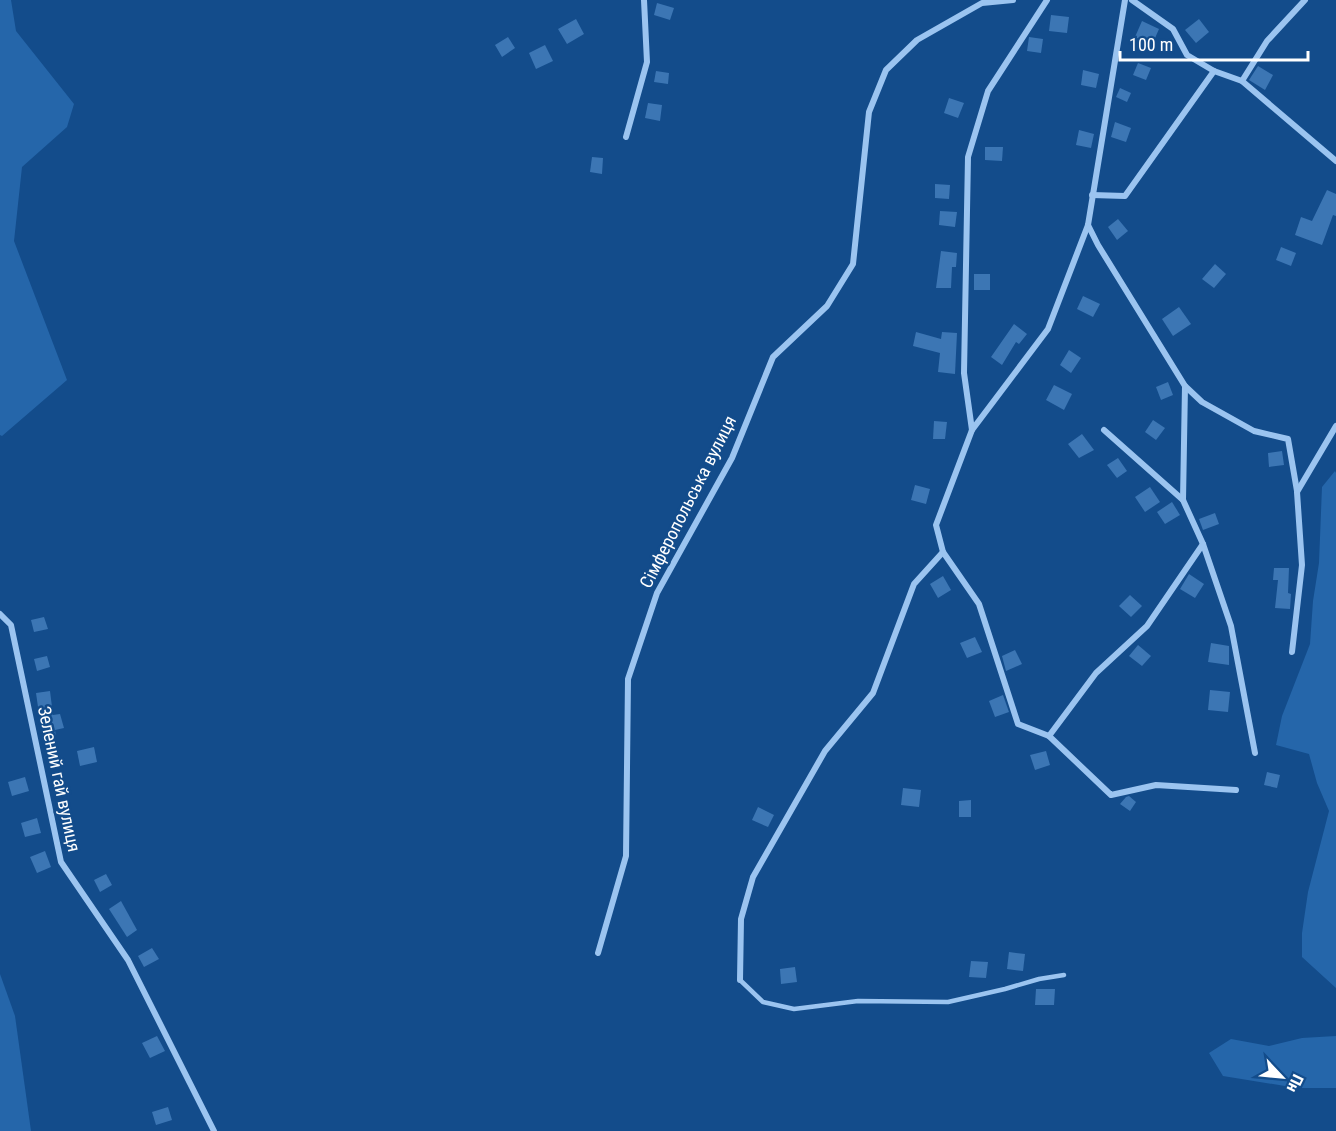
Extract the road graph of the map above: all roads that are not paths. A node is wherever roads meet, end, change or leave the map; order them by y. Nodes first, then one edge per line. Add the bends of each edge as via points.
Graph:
1 (644, 0) edge
2 (1012, 0) edge
3 (1047, 0) edge
4 (1125, 0) edge
5 (1132, 0) edge
6 (1305, 0) edge
7 (981, 1) edge
8 (1214, 71) junction
9 (1242, 81) junction
10 (626, 137) dead end
11 (1336, 161) edge
12 (1092, 195) junction
13 (1088, 225) junction
14 (1185, 386) junction
15 (1336, 426) edge
16 (972, 430) junction
17 (1104, 430) dead end
18 (1297, 492) junction
19 (1183, 500) junction
20 (1203, 544) junction
21 (943, 552) junction
22 (0, 614) edge
23 (1292, 652) dead end
24 (1049, 736) junction
25 (1255, 753) dead end
26 (1236, 790) dead end
27 (598, 953) dead end
28 (1064, 975) dead end
29 (740, 980) joint
30 (214, 1131) edge

1 - 10 street via 647,62
2 - 7 street, Сімферопольська вулиця
3 - 16 street via 988,91 968,157 964,373
4 - 12 street
5 - 8 street via 1173,29 1187,55
6 - 9 street via 1267,41
7 - 27 street, Сімферопольська вулиця via 916,40 886,70 869,112 853,264 827,306 773,357 732,458 657,593 628,679 626,856
8 - 9 street
8 - 12 street via 1125,196
9 - 11 street
12 - 13 street
13 - 14 street
13 - 16 street via 1048,328
14 - 18 street via 1202,402 1254,431 1288,439
14 - 19 street
15 - 18 street
16 - 21 street via 936,525
17 - 19 street
18 - 23 street via 1302,565
19 - 20 street
20 - 24 street via 1147,626 1096,673
20 - 25 street via 1231,626
21 - 24 street via 979,604 1018,724
21 - 29 street via 914,584 873,693 825,752 753,877 741,919
22 - 30 street, Зелений гай вулиця via 11,625 61,862 128,960
24 - 26 street via 1111,795 1156,785
28 - 29 lane via 948,1002 858,1001 794,1010 763,1002

